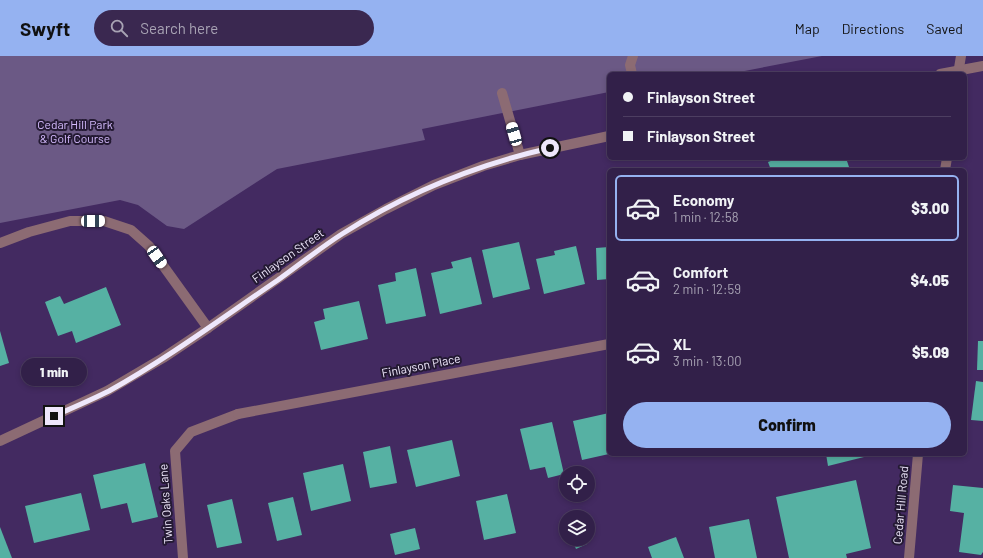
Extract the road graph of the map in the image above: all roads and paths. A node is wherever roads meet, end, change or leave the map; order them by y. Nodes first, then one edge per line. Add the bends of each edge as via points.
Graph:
1 (633, 56) edge
2 (961, 56) edge
3 (983, 66) edge
4 (632, 72) edge
5 (958, 72) edge
6 (502, 93) dead end
7 (607, 136) edge
8 (520, 155) junction
9 (0, 243) edge
10 (208, 328) junction
11 (607, 344) edge
12 (238, 414) joint
13 (0, 441) edge
14 (918, 456) edge
15 (183, 558) edge
16 (909, 558) edge

1 - 4 street via 630,65
2 - 5 street
3 - 5 street
6 - 8 street
7 - 8 street, Finlayson Street
8 - 10 street, Finlayson Street via 434,185 386,208 341,234
9 - 10 street via 70,221 104,221 131,230 149,246
10 - 13 street, Finlayson Street via 108,391
11 - 12 street, Finlayson Place
12 - 15 street, Twin Oaks Lane via 191,432 175,451
14 - 16 street, Cedar Hill Road

